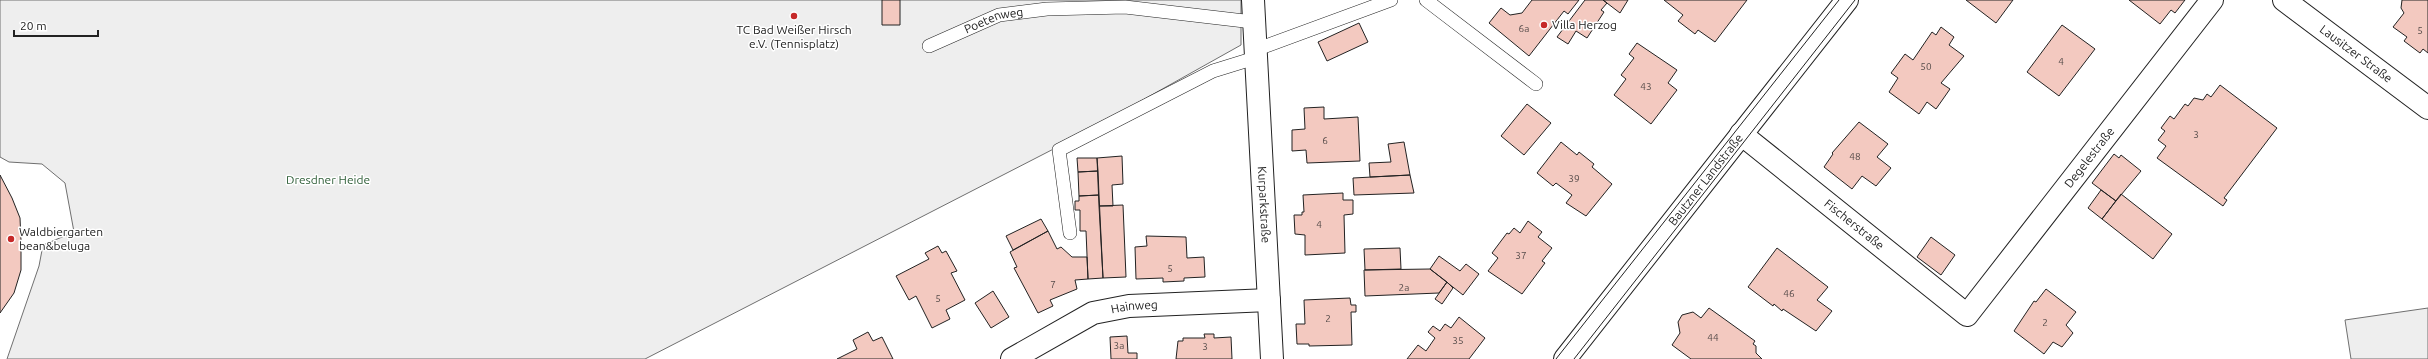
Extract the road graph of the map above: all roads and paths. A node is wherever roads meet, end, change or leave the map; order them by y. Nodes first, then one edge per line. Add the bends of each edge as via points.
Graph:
1 (1253, 0) edge
2 (1391, 0) edge
3 (1426, 0) edge
4 (1847, 0) edge
5 (2212, 0) edge
6 (2284, 0) edge
7 (1253, 22) junction
8 (929, 46) dead end
9 (1255, 54) junction
10 (1536, 84) dead end
11 (2428, 108) edge
12 (1741, 134) junction
13 (1070, 234) dead end
14 (1269, 300) junction
15 (1968, 315) joint
16 (1012, 359) edge
17 (1272, 359) edge
18 (1565, 359) edge

1 - 7 street, Kurparkstraße
2 - 9 lane
3 - 10 lane
4 - 12 street, Bautzner Landstraße
5 - 15 street, Degelestraße
6 - 11 street, Lausitzer Straße
7 - 8 lane, Poetenweg via 1125,7 1047,9 999,15
7 - 9 street, Kurparkstraße
9 - 13 lane via 1213,71 1059,150
9 - 14 street, Kurparkstraße
12 - 15 street, Fischerstraße
12 - 18 street, Bautzner Landstraße
14 - 16 street, Hainweg via 1109,309 1093,313
14 - 17 street, Kurparkstraße

